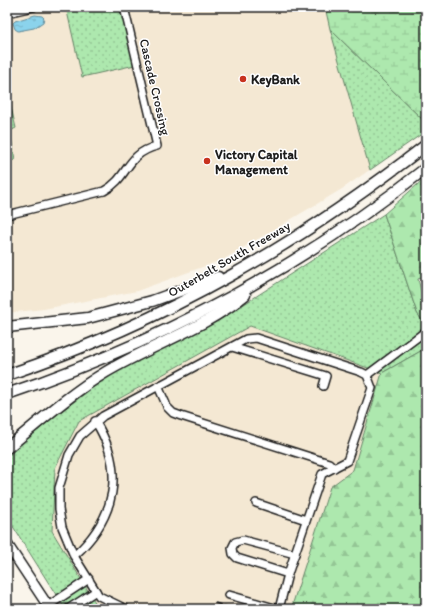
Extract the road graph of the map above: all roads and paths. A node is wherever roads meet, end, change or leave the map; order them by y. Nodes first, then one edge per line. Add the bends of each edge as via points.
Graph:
1 (33, 7) edge
2 (124, 7) edge
3 (7, 13) edge
4 (426, 145) edge
5 (426, 168) edge
6 (7, 215) edge
7 (231, 276) junction
8 (265, 277) junction
9 (7, 328) edge
10 (426, 331) edge
11 (232, 346) junction
12 (7, 375) edge
13 (367, 375) junction
14 (158, 386) junction
15 (322, 386) dead end
16 (7, 394) edge
17 (95, 421) junction
18 (7, 448) edge
19 (334, 468) junction
20 (256, 503) dead end
21 (306, 520) junction
22 (7, 544) edge
23 (295, 554) junction
24 (74, 556) junction
25 (288, 574) junction
26 (89, 579) junction
27 (96, 591) junction
28 (229, 595) dead end
29 (49, 607) edge
30 (68, 609) edge
31 (126, 609) edge
32 (278, 609) edge

1 - 3 lane
2 - 6 lane, Cascade Crossing via 157,146 136,155 115,184 104,191
4 - 7 highway, Outerbelt South Freeway via 336,212
5 - 8 highway via 361,216
7 - 9 highway via 216,278 152,301 88,318
7 - 12 highway, Outerbelt South Freeway via 117,333
8 - 16 highway via 199,313 130,346
8 - 18 highway via 218,313 88,384
10 - 13 lane
11 - 13 lane via 246,339 256,338
11 - 14 lane
11 - 15 lane via 326,376
13 - 19 lane via 372,388 348,461
14 - 17 lane
14 - 19 lane via 173,413 329,463
17 - 24 lane via 80,436 69,455 59,488 62,527
17 - 24 lane via 110,449 113,488 110,507 98,529
19 - 21 lane via 322,474
20 - 21 lane
21 - 23 lane
22 - 29 main road
23 - 25 lane
23 - 25 lane via 243,540 235,542 232,548 233,554 238,558
24 - 26 lane
25 - 32 lane
26 - 27 lane
26 - 29 lane
27 - 30 lane
27 - 31 lane via 99,596
28 - 32 lane

